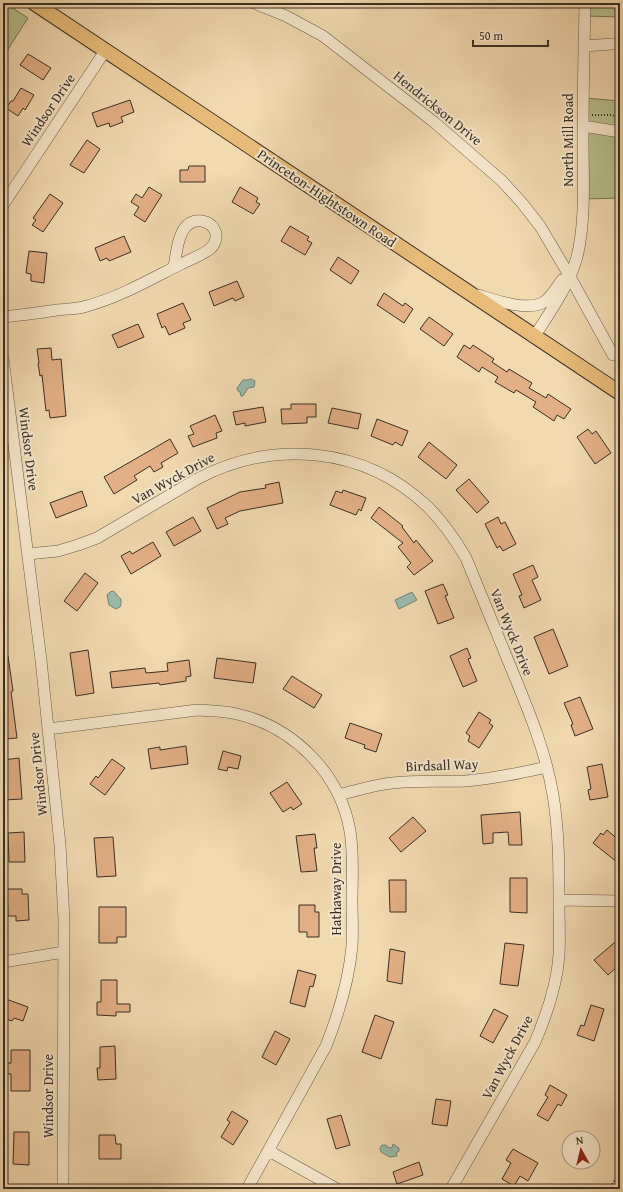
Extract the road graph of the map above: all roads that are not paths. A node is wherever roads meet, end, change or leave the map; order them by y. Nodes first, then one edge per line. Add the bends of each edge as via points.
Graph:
1 (34, 3) edge
2 (254, 3) edge
3 (585, 3) edge
4 (620, 44) edge
5 (584, 46) junction
6 (106, 51) junction
7 (583, 120) junction
8 (620, 132) edge
9 (3, 205) edge
10 (174, 268) junction
11 (569, 276) junction
12 (471, 294) junction
13 (3, 318) edge
14 (534, 337) junction
15 (613, 355) dead end
16 (3, 358) edge
17 (620, 393) edge
18 (28, 554) junction
19 (48, 729) junction
20 (547, 767) junction
21 (339, 795) junction
22 (559, 900) junction
23 (620, 901) edge
24 (64, 952) junction
25 (3, 962) edge
26 (269, 1151) junction
27 (63, 1189) edge
28 (247, 1189) edge
29 (337, 1189) edge
30 (452, 1189) edge

1 - 6 main road, Princeton-Hightstown Road
2 - 11 street, Hendrickson Drive via 286,16 323,36 440,127 502,181 522,203 540,226
3 - 5 street, North Mill Road
4 - 5 street
5 - 7 street, North Mill Road
6 - 9 street, Windsor Drive
6 - 12 main road, Princeton-Hightstown Road
7 - 8 street
7 - 11 street, North Mill Road via 581,234 577,257
10 - 10 street via 210,249 215,243 217,235 207,222 200,221 185,227
10 - 13 street via 103,302 85,307
11 - 12 street, North Mill Road via 562,280 548,299 532,306
11 - 14 street, North Mill Road via 565,288
11 - 15 street
12 - 14 main road, Princeton-Hightstown Road
14 - 17 main road, Princeton-Hightstown Road
16 - 18 street, Windsor Drive
18 - 19 street, Windsor Drive
18 - 20 street, Van Wyck Drive via 58,550 97,538 210,472 248,459 289,453 309,454 329,456 368,468 409,491 432,511 456,540 466,558 538,734
19 - 21 street, Hathaway Drive via 198,710 236,714 272,726 300,745 315,759
19 - 24 street, Windsor Drive via 60,846
20 - 21 street, Birdsall Way via 491,778 391,783
20 - 22 street, Van Wyck Drive via 557,822
21 - 26 street, Hathaway Drive via 346,812 353,848 352,946 348,975 336,1023 326,1046
22 - 23 street
22 - 30 street, Van Wyck Drive via 559,954 556,978 545,1020
24 - 25 street
24 - 27 street, Windsor Drive
26 - 28 street, Hathaway Drive
26 - 29 street

